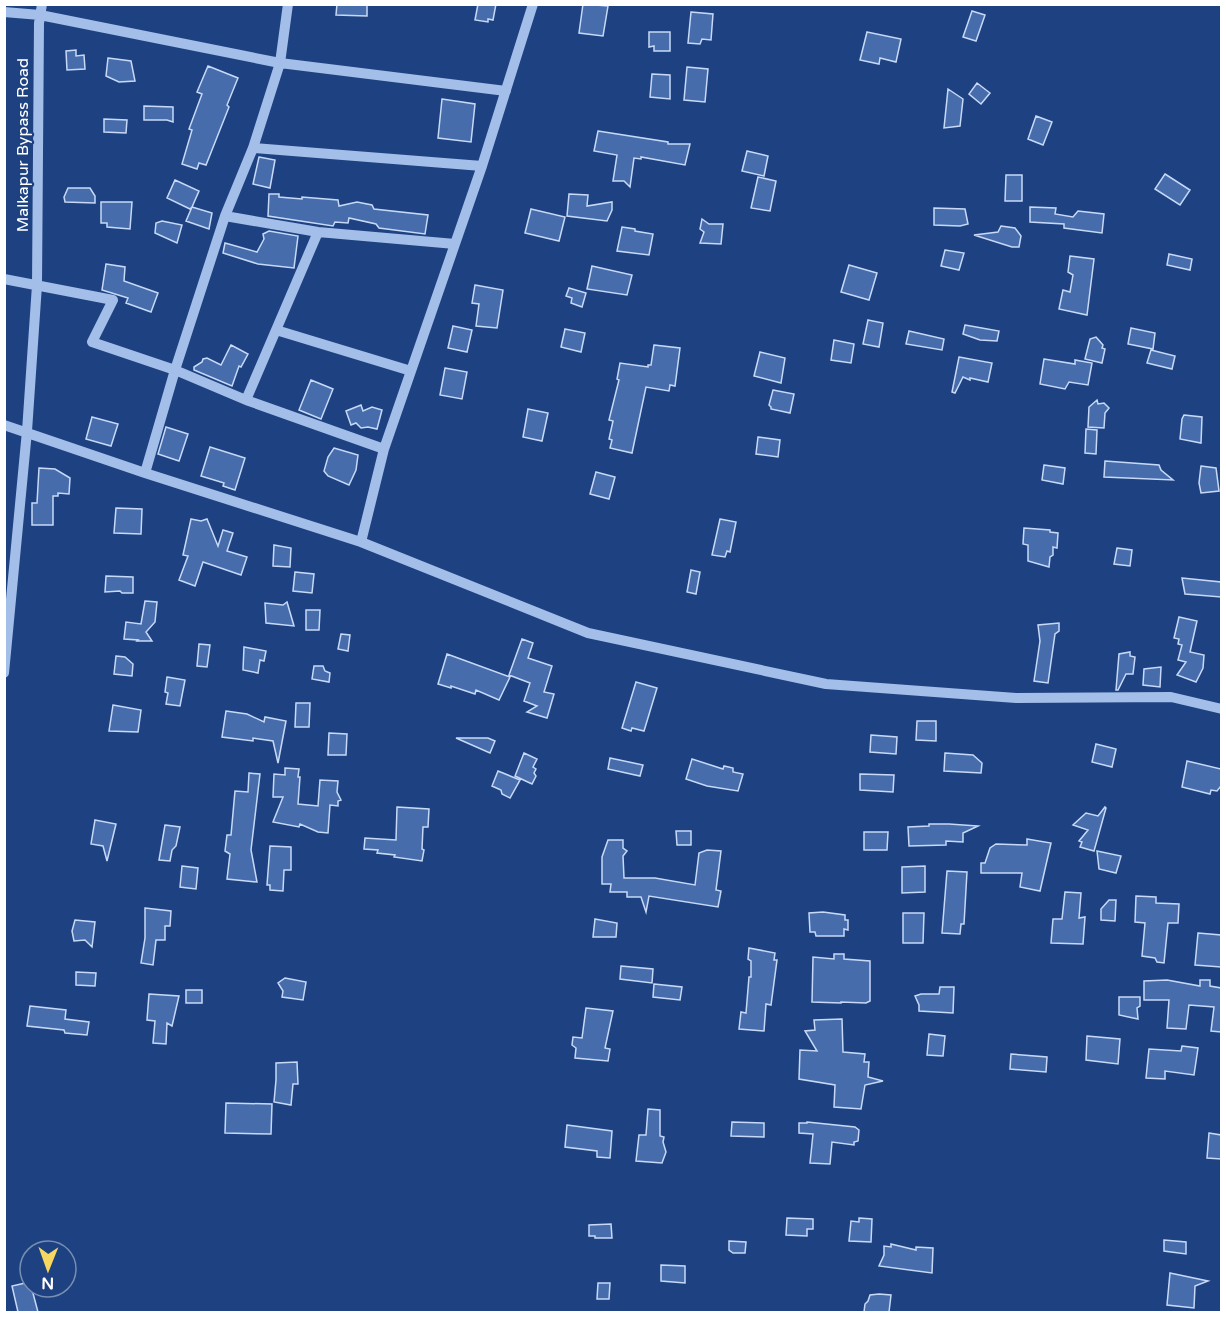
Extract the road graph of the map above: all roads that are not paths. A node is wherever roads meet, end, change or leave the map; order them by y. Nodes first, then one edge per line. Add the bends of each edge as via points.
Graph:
1 (288, 4) edge
2 (533, 4) edge
3 (41, 10) edge
4 (4, 12) edge
5 (280, 63) junction
6 (506, 91) junction
7 (253, 148) junction
8 (482, 166) junction
9 (225, 216) junction
10 (318, 232) junction
11 (455, 244) junction
12 (4, 279) edge
13 (37, 285) junction
14 (276, 330) junction
15 (175, 370) junction
16 (411, 371) junction
17 (246, 400) junction
18 (4, 425) edge
19 (27, 431) junction
20 (384, 449) junction
21 (145, 473) junction
22 (362, 543) junction
23 (4, 673) edge
24 (1221, 709) edge

1 - 5 street
2 - 6 street
3 - 4 street
3 - 5 street
3 - 13 street, Malkapur Bypass Road
5 - 6 street
5 - 7 street
6 - 8 street
7 - 8 street
7 - 9 street
8 - 11 street
9 - 10 street
9 - 15 street
10 - 11 street
10 - 14 street
11 - 16 street
12 - 13 street
13 - 15 street via 112,300 92,342
13 - 19 street, Malkapur Bypass Road
14 - 16 street
14 - 17 street
15 - 17 street
15 - 21 street
16 - 20 street
17 - 20 street
18 - 19 street
19 - 21 street
19 - 23 street, Malkapur Bypass Road
20 - 22 street
21 - 22 street
22 - 24 street via 588,633 826,684 1016,698 1171,697

